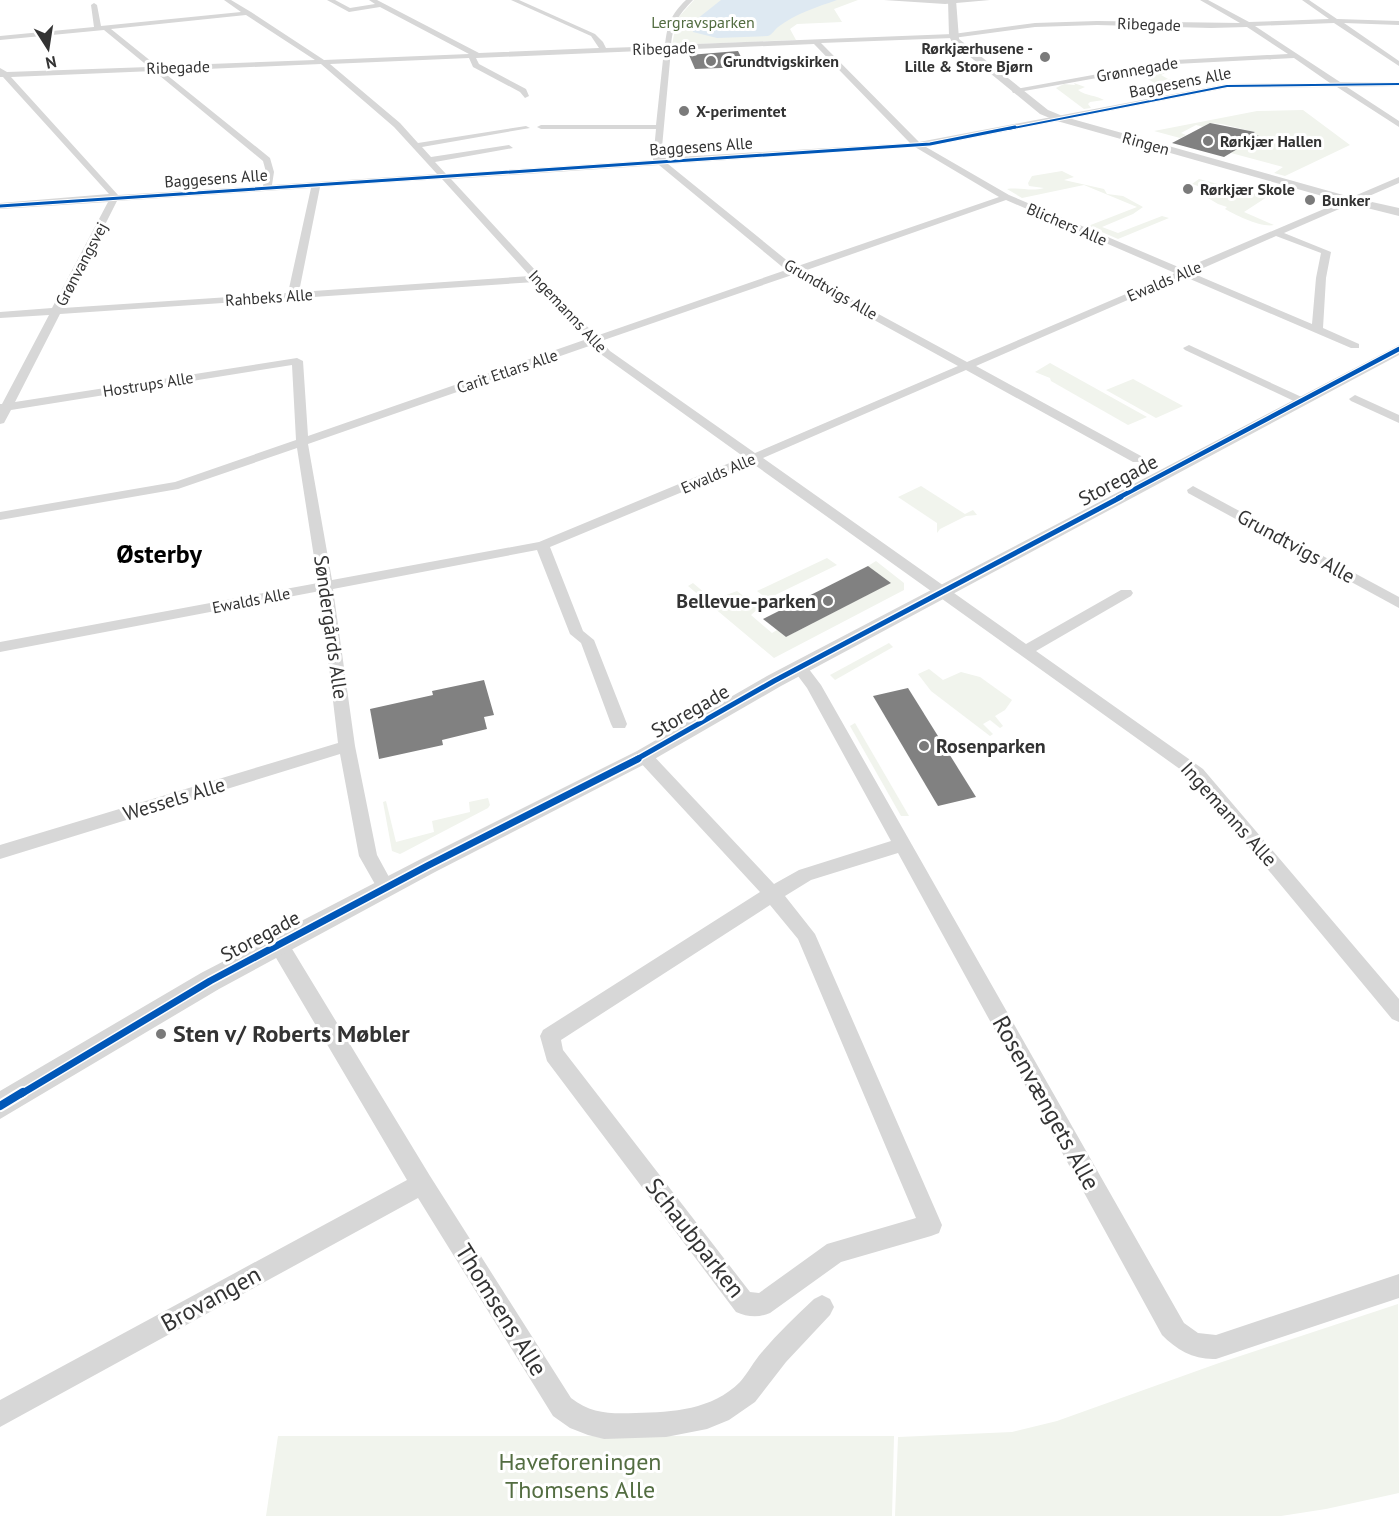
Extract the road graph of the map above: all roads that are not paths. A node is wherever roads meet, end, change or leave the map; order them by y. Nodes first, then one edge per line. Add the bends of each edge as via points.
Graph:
1 (227, 0) edge
2 (330, 0) edge
3 (372, 0) edge
4 (514, 0) edge
5 (690, 0) edge
6 (887, 0) edge
7 (987, 0) edge
8 (1203, 0) edge
9 (1305, 0) edge
10 (952, 1) edge
11 (381, 4) junction
12 (94, 5) dead end
13 (249, 13) junction
14 (1337, 21) junction
15 (1399, 23) edge
16 (1249, 25) junction
17 (102, 28) junction
18 (952, 36) junction
19 (0, 38) edge
20 (816, 42) junction
21 (667, 48) junction
22 (603, 50) junction
23 (475, 56) junction
24 (1294, 56) junction
25 (323, 62) junction
26 (1399, 64) edge
27 (155, 68) junction
28 (2, 73) edge
29 (1337, 84) junction
30 (1399, 84) edge
31 (1016, 91) junction
32 (525, 96) dead end
33 (1061, 119) junction
34 (1399, 125) edge
35 (541, 127) dead end
36 (658, 127) junction
37 (526, 128) dead end
38 (418, 145) junction
39 (917, 145) junction
40 (509, 148) dead end
41 (431, 160) junction
42 (661, 162) junction
43 (445, 176) junction
44 (1399, 180) edge
45 (316, 186) junction
46 (267, 188) junction
47 (1006, 197) junction
48 (114, 199) junction
49 (1351, 201) junction
50 (0, 206) edge
51 (1399, 212) edge
52 (1276, 233) junction
53 (793, 271) junction
54 (1183, 273) junction
55 (537, 279) junction
56 (293, 296) junction
57 (56, 311) junction
58 (0, 315) edge
59 (1317, 330) junction
60 (592, 340) junction
61 (1355, 346) dead end
62 (1189, 348) dead end
63 (1399, 349) edge
64 (297, 361) joint
65 (967, 365) junction
66 (1355, 399) dead end
67 (1302, 401) junction
68 (3, 407) edge
69 (1399, 419) edge
70 (0, 420) edge
71 (302, 443) junction
72 (755, 457) junction
73 (1137, 459) dead end
74 (1193, 490) dead end
75 (0, 516) edge
76 (542, 545) junction
77 (326, 586) junction
78 (945, 592) junction
79 (1126, 593) dead end
80 (1399, 603) edge
81 (0, 647) edge
82 (1027, 650) junction
83 (800, 668) junction
84 (619, 724) dead end
85 (347, 746) junction
86 (644, 756) junction
87 (902, 845) junction
88 (0, 852) edge
89 (386, 888) junction
90 (774, 893) junction
91 (279, 945) junction
92 (1399, 1013) edge
93 (0, 1106) edge
94 (422, 1184) junction
95 (1399, 1286) edge
96 (822, 1307) dead end
97 (0, 1414) edge

1 - 13 street, Ingemanns Alle
2 - 11 street via 349,10
3 - 11 street
4 - 22 street via 593,35
5 - 21 street via 670,25
6 - 10 street
7 - 10 street
8 - 16 street
9 - 14 street
10 - 18 street
11 - 23 street
12 - 17 street
13 - 17 street
13 - 25 street, Ingemanns Alle
14 - 15 street, Ribegade
14 - 16 street, Ribegade
14 - 26 street
16 - 18 street, Ribegade via 1091,23
16 - 24 street
17 - 19 street
17 - 27 street
18 - 20 street, Ribegade
18 - 31 street, Ringen
20 - 21 street, Ribegade
20 - 39 street, Blichers Alle
21 - 22 street, Ribegade
21 - 36 street
22 - 23 street, Ribegade
23 - 25 street, Ribegade
23 - 32 street via 476,65 523,91
24 - 29 street
24 - 31 street, Grønnegade via 1175,62
25 - 27 street, Ribegade
25 - 38 street, Ingemanns Alle
27 - 28 street, Ribegade
27 - 46 street via 267,160
28 - 48 street, Grønvangsvej via 114,192
29 - 30 street, Baggesens Alle
29 - 33 street, Baggesens Alle via 1227,86
29 - 34 street
31 - 33 street, Ringen via 1044,112
33 - 39 street, Baggesens Alle
33 - 49 street, Ringen
35 - 36 street
36 - 42 street via 657,159
37 - 38 street
38 - 41 street, Ingemanns Alle
39 - 42 street, Baggesens Alle
39 - 47 street, Blichers Alle
40 - 41 street
41 - 43 street, Ingemanns Alle
42 - 43 street, Baggesens Alle
42 - 53 street, Grundtvigs Alle
43 - 45 street, Baggesens Alle
43 - 55 street, Ingemanns Alle
44 - 49 street, Ewalds Alle
45 - 46 street, Baggesens Alle
45 - 56 street
46 - 48 street, Baggesens Alle
47 - 53 street, Carit Etlars Alle
47 - 54 street, Blichers Alle
48 - 50 street, Baggesens Alle
48 - 57 street, Grønvangsvej
49 - 51 street, Ringen
49 - 52 street, Ewalds Alle
52 - 54 street, Ewalds Alle
52 - 59 street via 1326,252
53 - 60 street, Carit Etlars Alle
53 - 65 street, Grundtvigs Alle
54 - 59 street, Blichers Alle
54 - 65 street, Ewalds Alle
55 - 56 street, Rahbeks Alle
55 - 60 street, Ingemanns Alle
56 - 57 street, Rahbeks Alle
57 - 58 street, Rahbeks Alle
57 - 68 street, Grønvangsvej
59 - 61 street, Blichers Alle
60 - 71 street, Carit Etlars Alle
60 - 72 street, Ingemanns Alle
62 - 67 street
63 - 67 street, Storegade
64 - 68 street, Hostrups Alle
64 - 71 street, Søndergårds Alle
65 - 72 street, Ewalds Alle
65 - 73 street, Grundtvigs Alle
66 - 69 street
67 - 78 street, Storegade
68 - 70 street, Grønvangsvej
71 - 75 street, Carit Etlars Alle via 177,485
71 - 77 street, Søndergårds Alle
72 - 76 street, Ewalds Alle
72 - 78 street, Ingemanns Alle
74 - 80 street, Grundtvigs Alle
76 - 77 street, Ewalds Alle
76 - 84 street via 577,634 587,640
77 - 81 street, Ewalds Alle
77 - 85 street, Søndergårds Alle
78 - 82 street, Ingemanns Alle
78 - 83 street, Storegade
79 - 82 street
82 - 92 street, Ingemanns Alle via 1197,773
83 - 86 street, Storegade
83 - 87 street, Rosenvængets Alle via 813,684
85 - 88 street, Wessels Alle
85 - 89 street, Søndergårds Alle via 368,856
86 - 89 street, Storegade
86 - 90 street, Schaubparken
87 - 90 street, Schaubparken via 805,875
87 - 95 street, Rosenvængets Alle via 1178,1335 1197,1346 1216,1347
89 - 91 street, Storegade
90 - 90 street, Schaubparken via 550,1036 554,1054 744,1304 762,1305 835,1252 931,1225 806,934
91 - 93 street, Storegade via 210,981
91 - 94 street, Thomsens Alle
94 - 96 street, Thomsens Alle via 562,1407 577,1420 600,1426 665,1426 696,1422 716,1413 748,1392 769,1361
94 - 97 street, Brovangen

